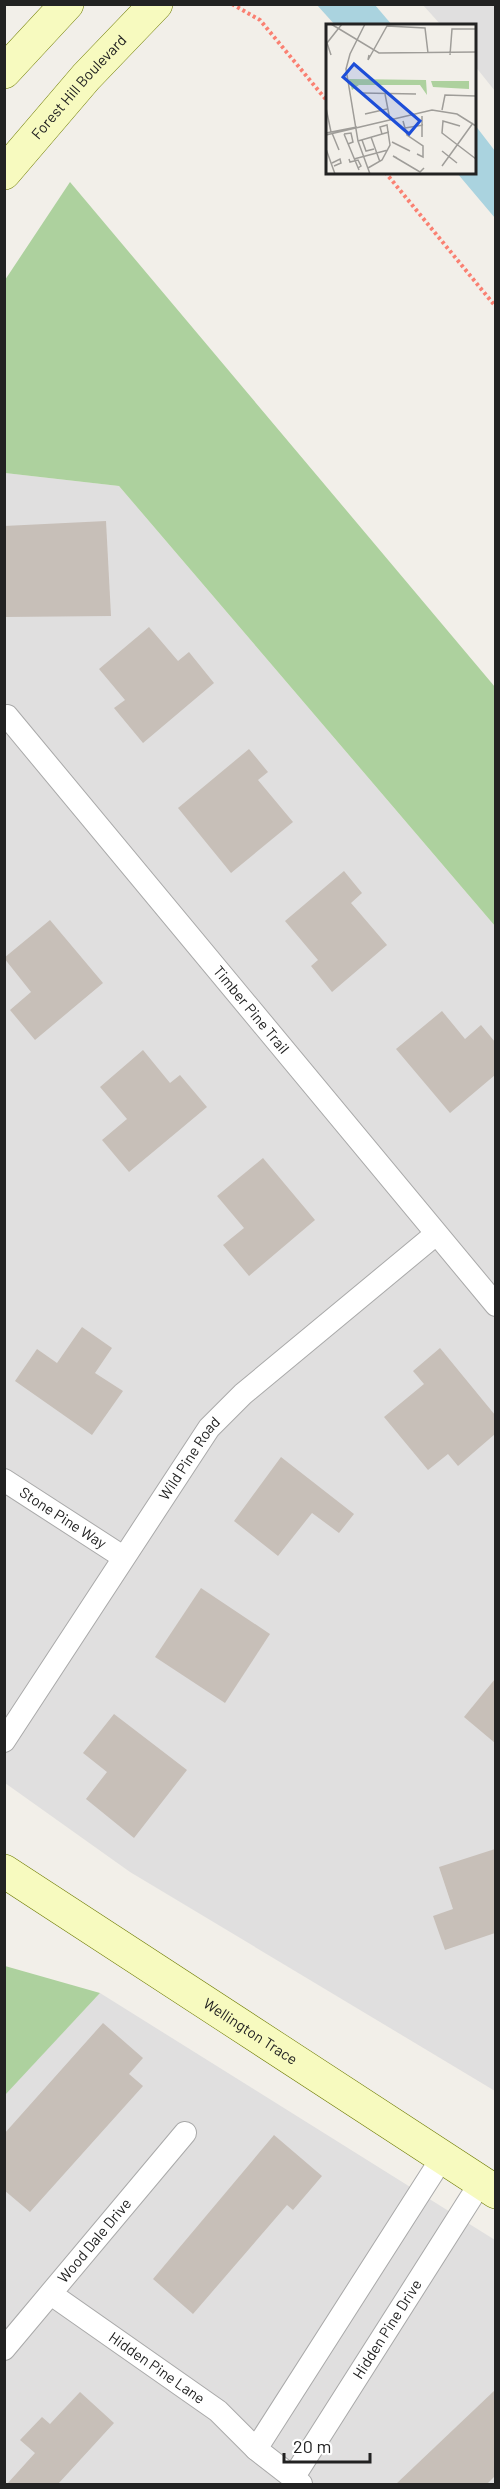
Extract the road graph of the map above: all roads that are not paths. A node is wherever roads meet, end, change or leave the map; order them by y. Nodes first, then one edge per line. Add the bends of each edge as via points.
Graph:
1 (67, 4) edge
2 (156, 4) edge
3 (4, 72) edge
4 (4, 173) edge
5 (7, 716) dead end
6 (436, 1234) junction
7 (495, 1305) edge
8 (4, 1480) edge
9 (123, 1557) junction
10 (4, 1741) edge
11 (4, 1871) edge
12 (185, 2133) dead end
13 (442, 2158) junction
14 (488, 2187) edge
15 (51, 2294) junction
16 (4, 2349) edge
17 (256, 2449) junction
18 (297, 2481) edge

1 - 3 street
2 - 4 street, Forest Hill Boulevard via 86,77
5 - 6 street, Timber Pine Trail
6 - 7 street, Timber Pine Trail
6 - 9 street, Wild Pine Road via 243,1394 195,1447
8 - 9 street, Stone Pine Way
9 - 10 street, Wild Pine Road
11 - 13 street, Wellington Trace
12 - 15 street, Wood Dale Drive
13 - 14 street, Wellington Trace
13 - 17 street
14 - 18 street, Hidden Pine Drive
15 - 16 street, Wood Dale Drive
15 - 17 street, Hidden Pine Lane via 218,2411
17 - 18 street, Hidden Pine Lane

